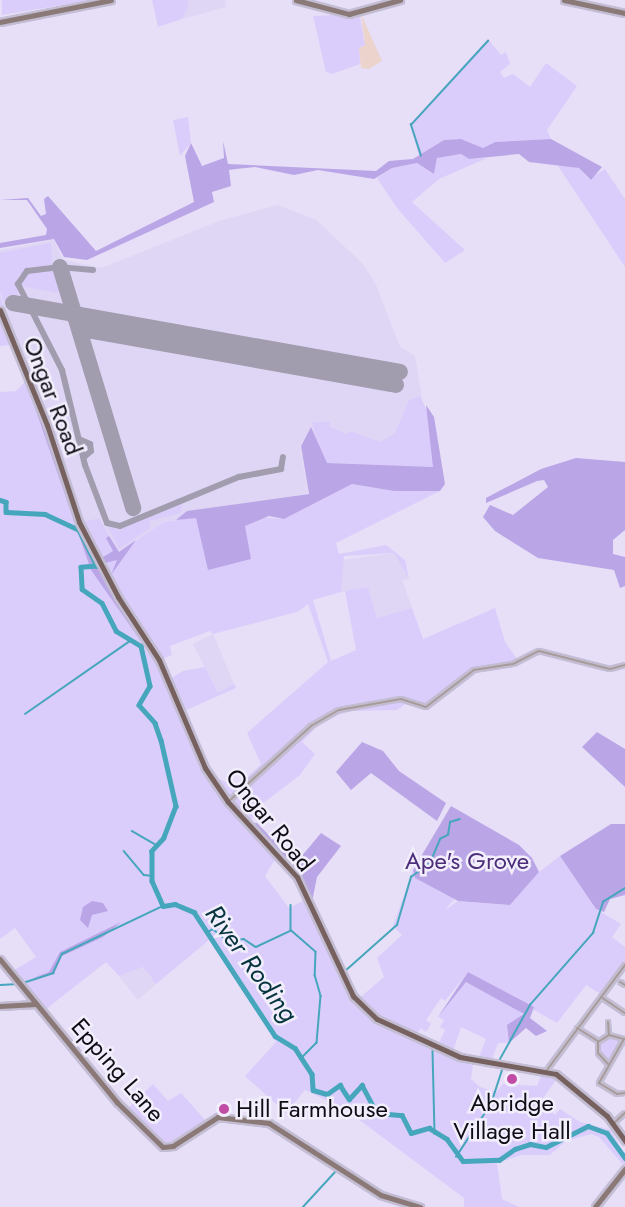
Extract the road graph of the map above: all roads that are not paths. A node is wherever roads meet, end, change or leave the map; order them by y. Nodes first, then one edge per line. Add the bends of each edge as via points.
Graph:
1 (111, 0) edge
2 (296, 0) edge
3 (400, 0) edge
4 (564, 0) edge
5 (625, 13) edge
6 (0, 22) edge
7 (0, 310) edge
8 (625, 665) edge
9 (228, 802) junction
10 (0, 959) edge
11 (625, 965) edge
12 (620, 982) dead end
13 (625, 985) edge
14 (30, 995) junction
15 (601, 997) junction
16 (26, 1003) junction
17 (38, 1005) junction
18 (0, 1006) edge
19 (625, 1013) edge
20 (608, 1022) dead end
21 (578, 1028) junction
22 (609, 1035) junction
23 (624, 1039) edge
24 (598, 1042) junction
25 (609, 1065) junction
26 (547, 1070) junction
27 (625, 1093) edge
28 (624, 1112) edge
29 (614, 1124) junction
30 (625, 1141) edge
31 (625, 1169) edge
32 (420, 1207) edge
33 (595, 1207) edge

1 - 6 street
2 - 3 street via 349,14
4 - 5 street
7 - 9 main road, Ongar Road via 47,425 80,522 118,597 159,660 195,749
8 - 9 street via 610,669 563,655 532,652 513,664 474,670 426,707 400,699 339,710 311,726
9 - 26 main road, Ongar Road via 297,877 341,978 366,1010 460,1057
10 - 14 street, Epping Lane
11 - 15 street
12 - 13 street
14 - 16 street
14 - 17 street, Epping Lane
15 - 19 street
15 - 21 street
16 - 17 street
16 - 18 street
17 - 32 street, Epping Lane via 136,1124 163,1147 173,1146 218,1117 269,1123 381,1195
20 - 22 street
21 - 24 street
21 - 26 street
22 - 23 street
22 - 24 street
23 - 25 street
24 - 25 street via 598,1053
25 - 27 street via 599,1083 617,1094
26 - 29 main road, Ongar Road via 588,1098
28 - 29 street
29 - 30 main road, Ongar Road
31 - 33 street

